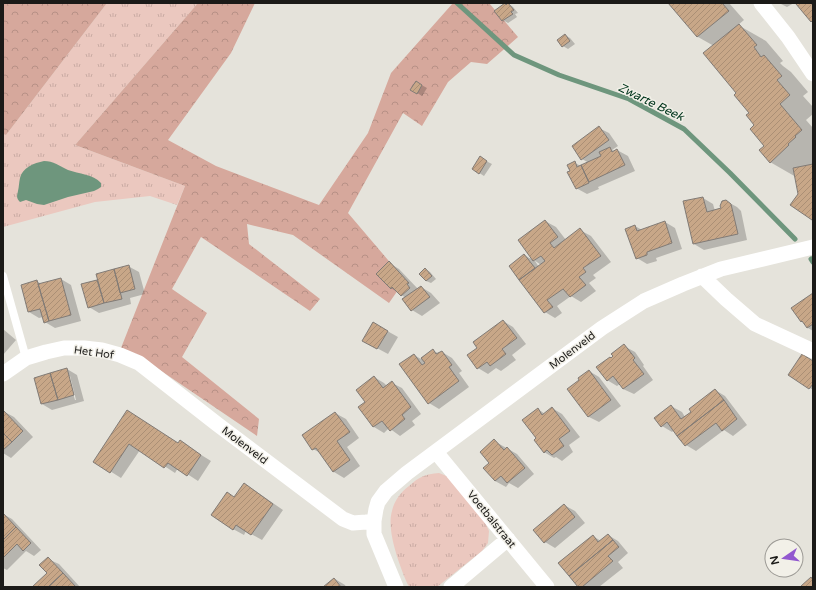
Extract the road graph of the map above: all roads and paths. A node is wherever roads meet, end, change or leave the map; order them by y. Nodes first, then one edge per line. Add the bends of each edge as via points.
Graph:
1 (761, 3) edge
2 (813, 74) edge
3 (813, 247) edge
4 (3, 276) edge
5 (702, 276) junction
6 (813, 350) edge
7 (120, 355) joint
8 (26, 358) junction
9 (3, 374) edge
10 (436, 452) junction
11 (374, 520) junction
12 (508, 539) junction
13 (396, 587) edge
14 (451, 587) edge
15 (547, 587) edge

1 - 2 street via 788,36
3 - 5 street, Molenveld
4 - 8 lane
5 - 6 street via 755,324
5 - 10 street, Molenveld via 644,301 602,328
7 - 8 street, Het Hof via 102,350 64,348
7 - 11 street, Molenveld via 138,363 343,519 353,523
8 - 9 street, Het Hof
10 - 11 street, Molenveld via 386,491 378,502
10 - 12 street, Voetbalstraat
11 - 13 street, Molenveld via 374,534
12 - 14 street
12 - 15 street, Voetbalstraat

